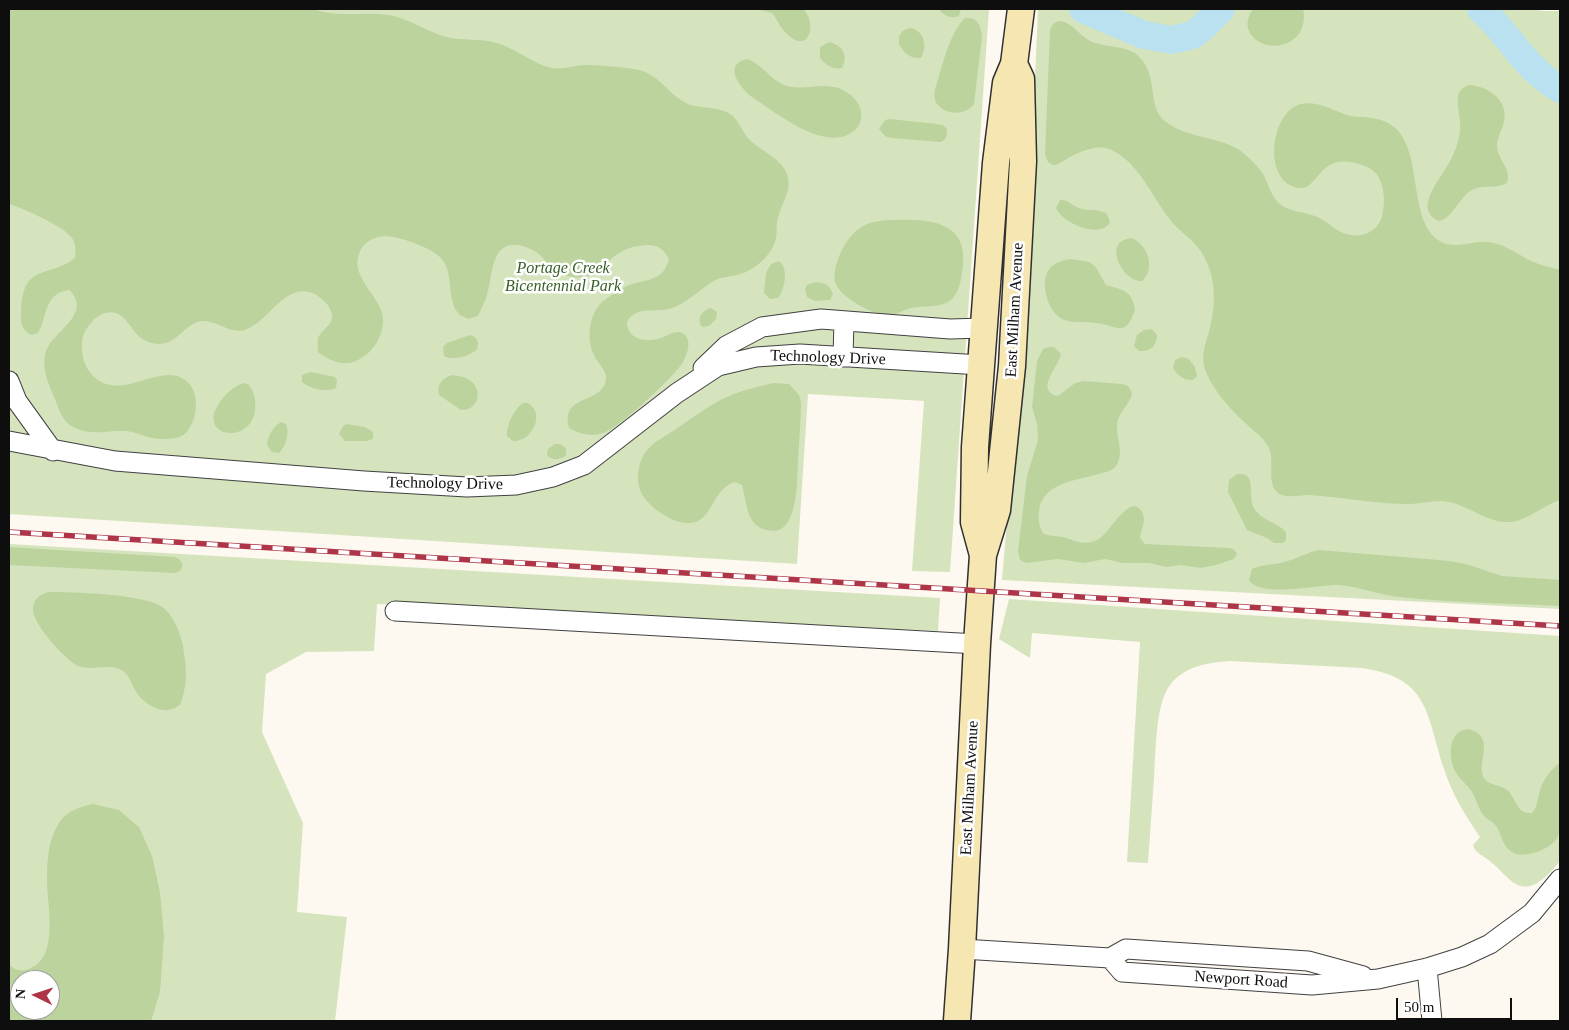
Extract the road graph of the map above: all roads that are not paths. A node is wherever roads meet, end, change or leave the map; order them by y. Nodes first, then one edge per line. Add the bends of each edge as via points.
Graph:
1 (1021, 9) edge
2 (1014, 64) junction
3 (844, 321) junction
4 (984, 328) junction
5 (843, 357) junction
6 (981, 365) junction
7 (9, 381) edge
8 (677, 393) junction
9 (9, 442) edge
10 (53, 450) junction
11 (984, 555) junction
12 (395, 611) dead end
13 (977, 644) junction
14 (1560, 878) edge
15 (962, 949) junction
16 (1426, 968) junction
17 (956, 1021) edge
18 (1432, 1021) edge

1 - 2 street, East Milham Avenue
2 - 4 street, East Milham Avenue via 1006,82 996,162
2 - 11 street, East Milham Avenue via 1021,79 1023,160 1012,366 998,510
3 - 4 street via 950,329
3 - 5 street
3 - 8 street via 821,319 762,327 726,346
4 - 6 street, East Milham Avenue
5 - 6 street, Technology Drive
5 - 8 street, Technology Drive via 800,354 756,357 718,366
6 - 11 street, East Milham Avenue via 974,522
7 - 10 street via 17,401
8 - 10 street, Technology Drive via 584,465 553,477 516,485 467,487 364,482 115,461
9 - 10 street, Technology Drive
11 - 13 street, East Milham Avenue
12 - 13 street
13 - 15 street, East Milham Avenue
14 - 16 street, Newport Road via 1532,913 1502,936 1462,958
15 - 16 street, Newport Road via 1110,958 1126,949 1308,961 1378,980
15 - 17 street, East Milham Avenue
16 - 18 street

